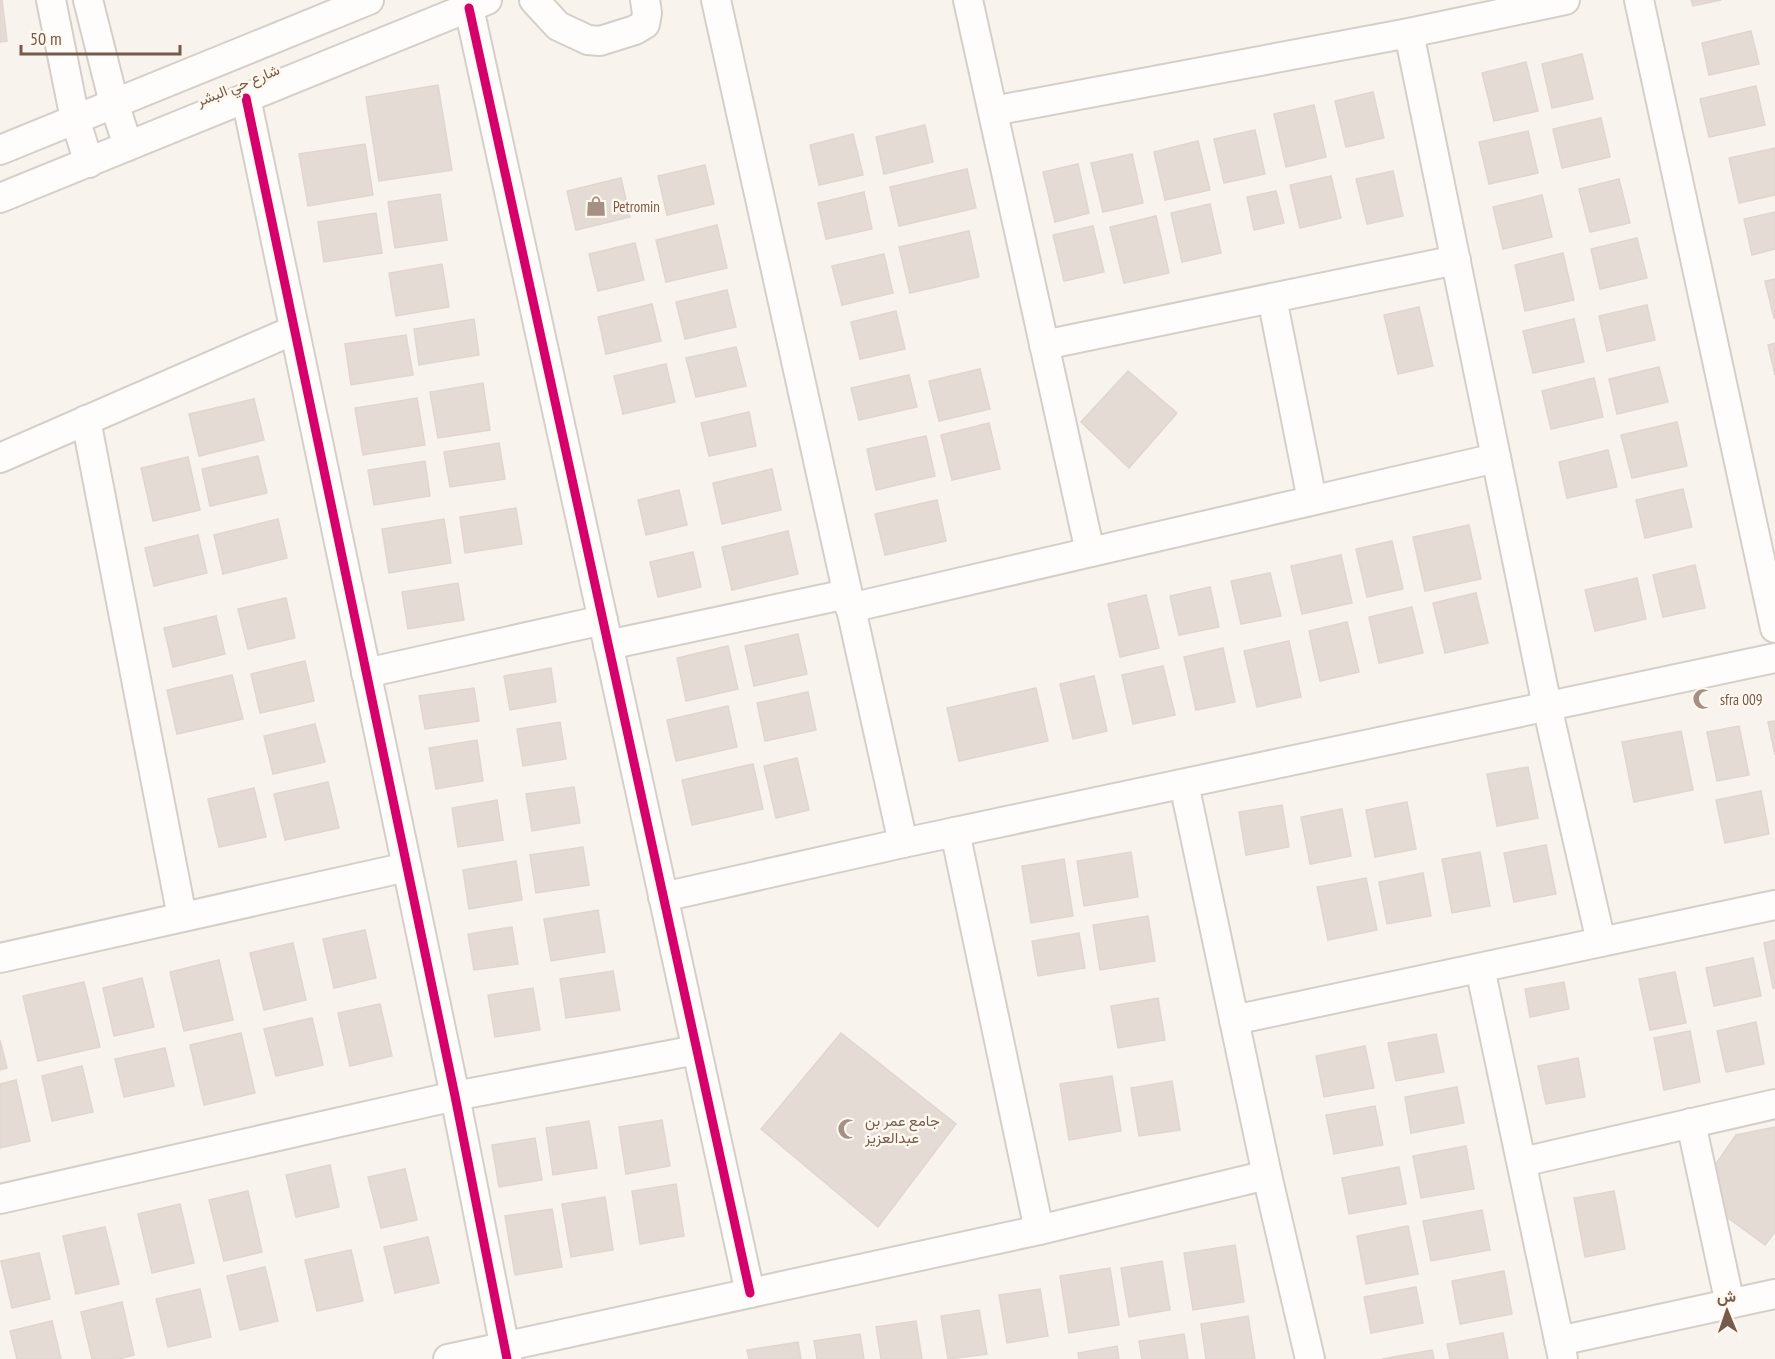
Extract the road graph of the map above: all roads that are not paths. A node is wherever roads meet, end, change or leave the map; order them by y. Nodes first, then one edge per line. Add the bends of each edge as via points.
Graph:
1 (51, 0) edge
2 (88, 0) edge
3 (369, 0) edge
4 (534, 0) edge
5 (645, 0) edge
6 (716, 0) edge
7 (968, 0) edge
8 (1565, 0) edge
9 (1639, 0) edge
10 (478, 4) edge
11 (1409, 33) junction
12 (246, 98) junction
13 (114, 102) junction
14 (993, 111) junction
15 (75, 119) junction
16 (128, 146) junction
17 (0, 150) edge
18 (89, 163) junction
19 (0, 198) edge
20 (1456, 260) junction
21 (1272, 298) junction
22 (294, 330) junction
23 (1044, 345) junction
24 (86, 420) junction
25 (0, 458) edge
26 (1496, 458) junction
27 (1312, 500) junction
28 (1090, 552) junction
29 (849, 601) junction
30 (1775, 628) edge
31 (605, 632) junction
32 (1775, 658) edge
33 (366, 673) junction
34 (1547, 706) junction
35 (1184, 784) junction
36 (955, 832) junction
37 (903, 843) junction
38 (407, 867) junction
39 (663, 897) junction
40 (1775, 905) edge
41 (182, 917) junction
42 (1601, 942) junction
43 (0, 958) edge
44 (1480, 968) junction
45 (1234, 1020) junction
46 (696, 1050) junction
47 (455, 1096) junction
48 (1775, 1104) edge
49 (1691, 1123) junction
50 (1522, 1162) junction
51 (1266, 1175) junction
52 (0, 1199) edge
53 (1039, 1230) junction
54 (750, 1293) junction
55 (1775, 1294) edge
56 (1730, 1304) junction
57 (1561, 1350) edge
58 (506, 1353) edge
59 (448, 1359) edge
60 (1310, 1359) edge

1 - 15 street
2 - 13 street
3 - 13 street
4 - 5 street via 558,26 588,40 600,41 645,24
6 - 29 street
7 - 14 street
8 - 11 street
9 - 30 street
10 - 12 street, شارع حي البشر
10 - 31 street
11 - 14 street
11 - 20 street
12 - 16 street, شارع حي البشر
12 - 22 street
13 - 15 street
13 - 16 street
14 - 23 street
15 - 17 street
15 - 18 street
16 - 18 street, شارع حي البشر
18 - 19 street, شارع حي البشر
20 - 21 street
20 - 26 street
21 - 23 street
21 - 27 street
22 - 24 street
22 - 33 street
23 - 28 street
24 - 25 street
24 - 41 street
26 - 27 street
26 - 34 street
27 - 28 street
28 - 29 street
29 - 31 street
29 - 37 street
31 - 33 street
31 - 39 street
32 - 34 street
33 - 38 street
34 - 35 street
34 - 42 street
35 - 36 street
35 - 45 street
36 - 37 street
36 - 53 street
37 - 39 street
38 - 41 street
38 - 47 street
39 - 46 street
40 - 42 street
41 - 43 street
42 - 44 street
44 - 45 street
44 - 50 street
45 - 51 street
46 - 47 street
46 - 54 street
47 - 52 street
47 - 58 street
48 - 49 street
49 - 50 street
49 - 56 street
50 - 57 street
51 - 53 street
51 - 60 street
53 - 54 street
54 - 58 street
55 - 56 street
56 - 57 street
58 - 59 street

